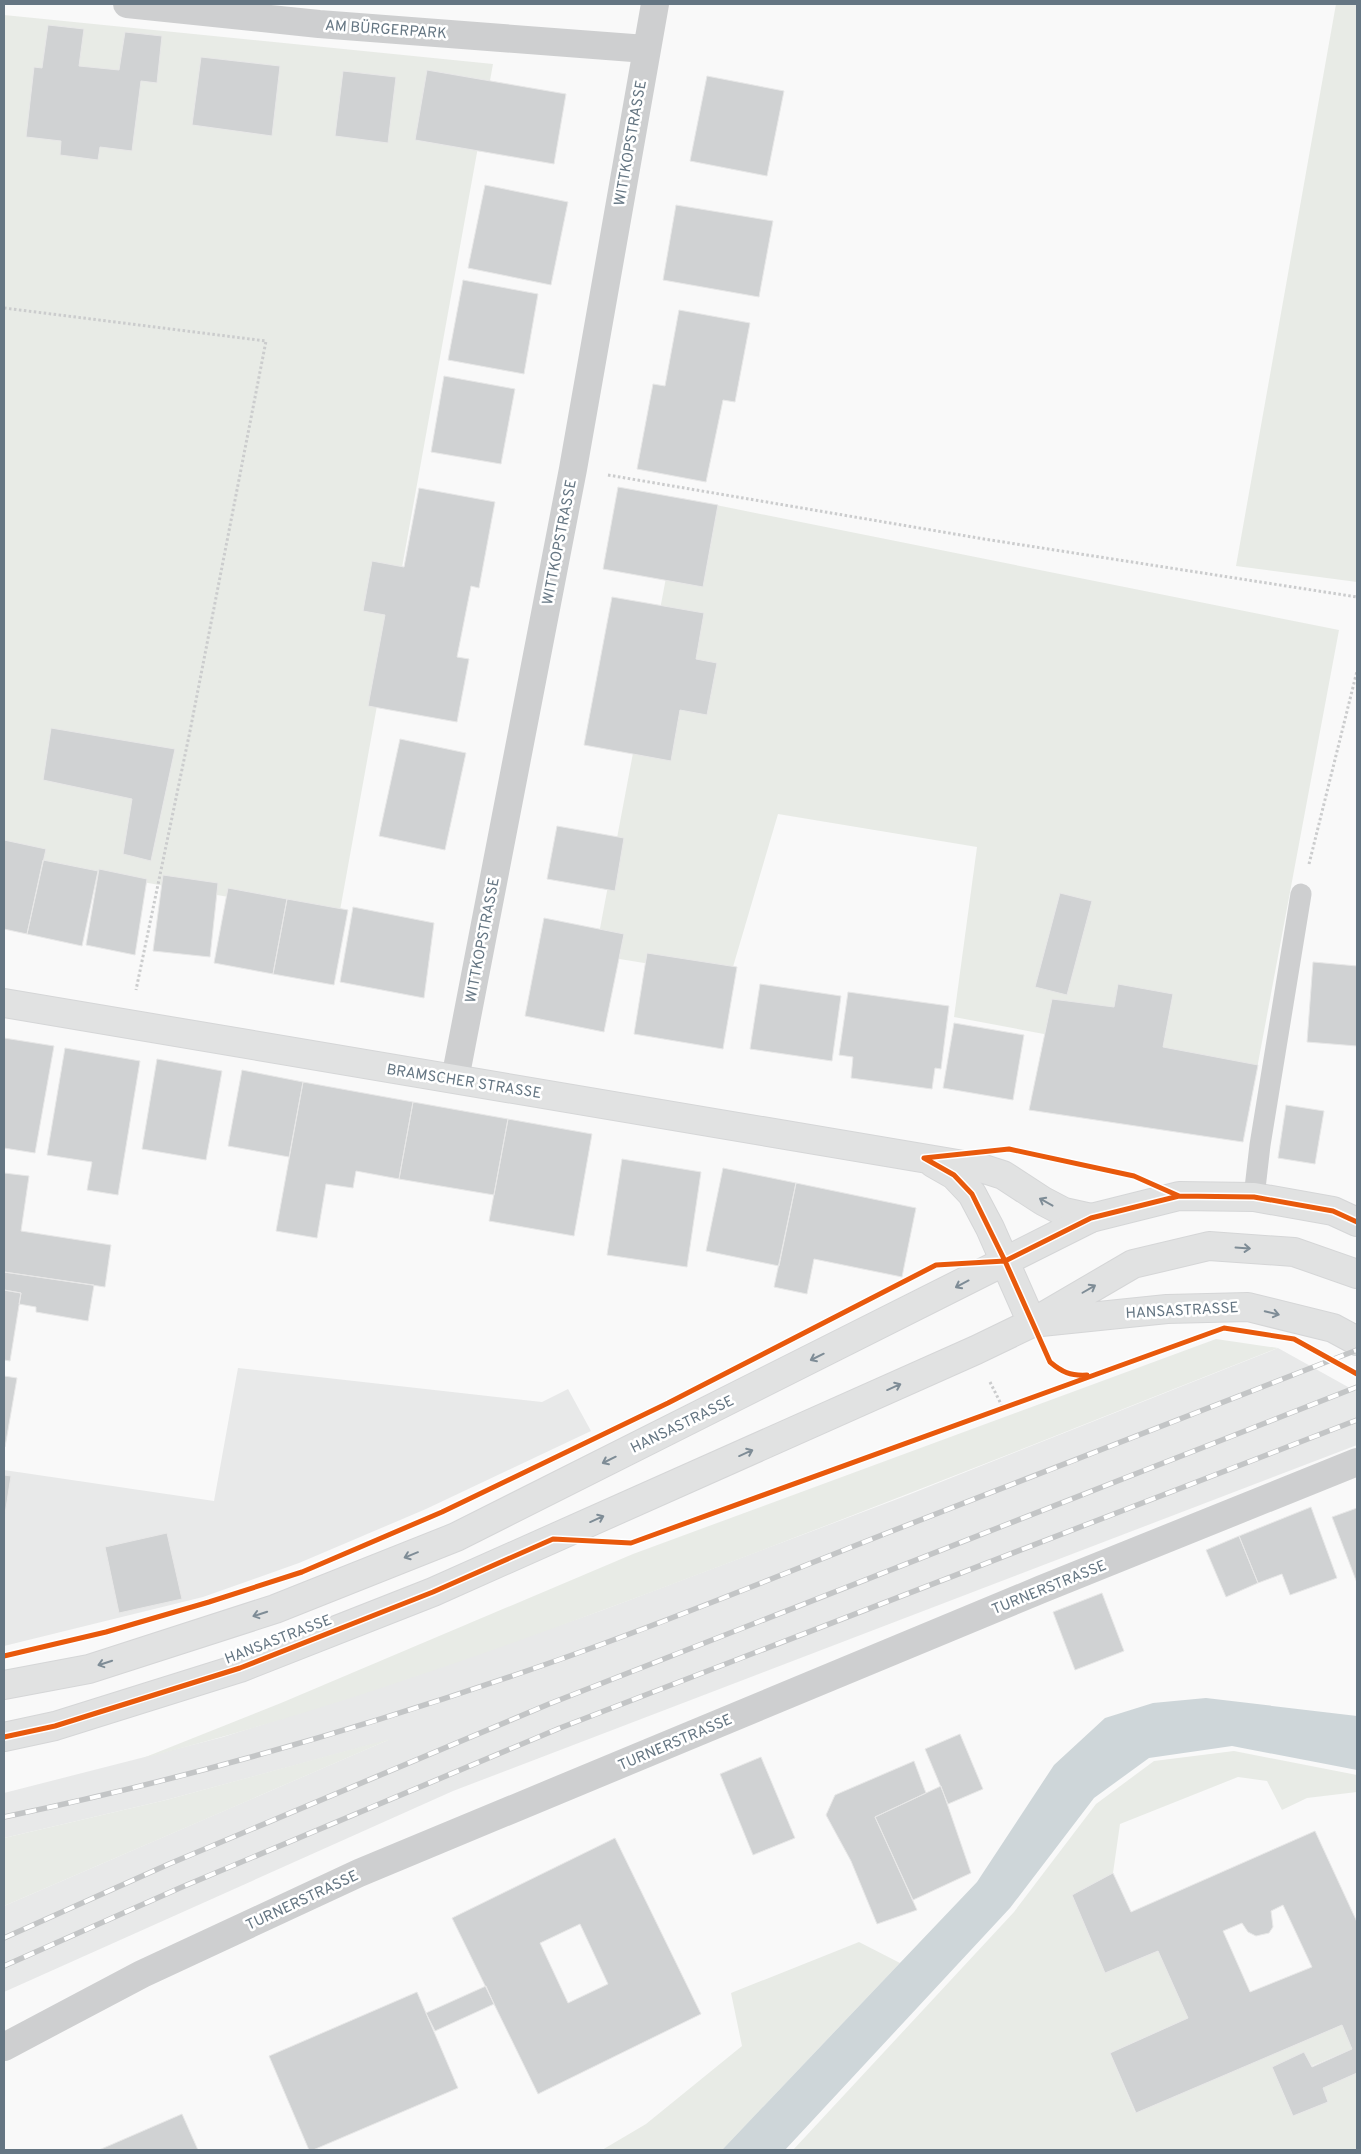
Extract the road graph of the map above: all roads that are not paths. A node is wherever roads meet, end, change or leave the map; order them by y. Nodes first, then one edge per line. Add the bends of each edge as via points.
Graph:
1 (127, 4) edge
2 (655, 4) edge
3 (646, 49) junction
4 (1301, 894) road end
5 (4, 1003) edge
6 (455, 1079) junction
7 (924, 1158) junction
8 (1254, 1197) junction
9 (1091, 1218) junction
10 (1357, 1222) edge
11 (1005, 1261) junction
12 (1357, 1274) edge
13 (1032, 1323) junction
14 (1357, 1341) edge
15 (1357, 1462) edge
16 (4, 1685) edge
17 (4, 1737) edge
18 (4, 2047) edge

1 - 3 street, AM BÜRGERPARK via 319,24
2 - 3 street, WITTKOPSTRASSE
3 - 6 street, WITTKOPSTRASSE via 573,469
4 - 8 lane
5 - 6 main road, BRAMSCHER STRASSE
6 - 7 main road, BRAMSCHER STRASSE
9 -> 7 main road, BRAMSCHER STRASSE via 1064,1212 1003,1175
7 - 11 main road, BRAMSCHER STRASSE via 954,1175 972,1194
8 - 9 main road, HANSASTRASSE via 1179,1196
8 - 10 main road, HANSASTRASSE via 1333,1211
9 - 11 main road, HANSASTRASSE
11 - 13 main road, BRAMSCHER STRASSE
11 -> 16 main road, HANSASTRASSE via 456,1536 274,1609 88,1669
13 -> 12 main road, HANSASTRASSE via 1133,1264 1209,1246 1294,1252
13 -> 14 main road, HANSASTRASSE via 1167,1309 1248,1307 1333,1328
17 -> 13 main road, HANSASTRASSE via 55,1726 240,1668 433,1592
15 - 18 street, TURNERSTRASSE via 1042,1589 359,1873 142,1974

